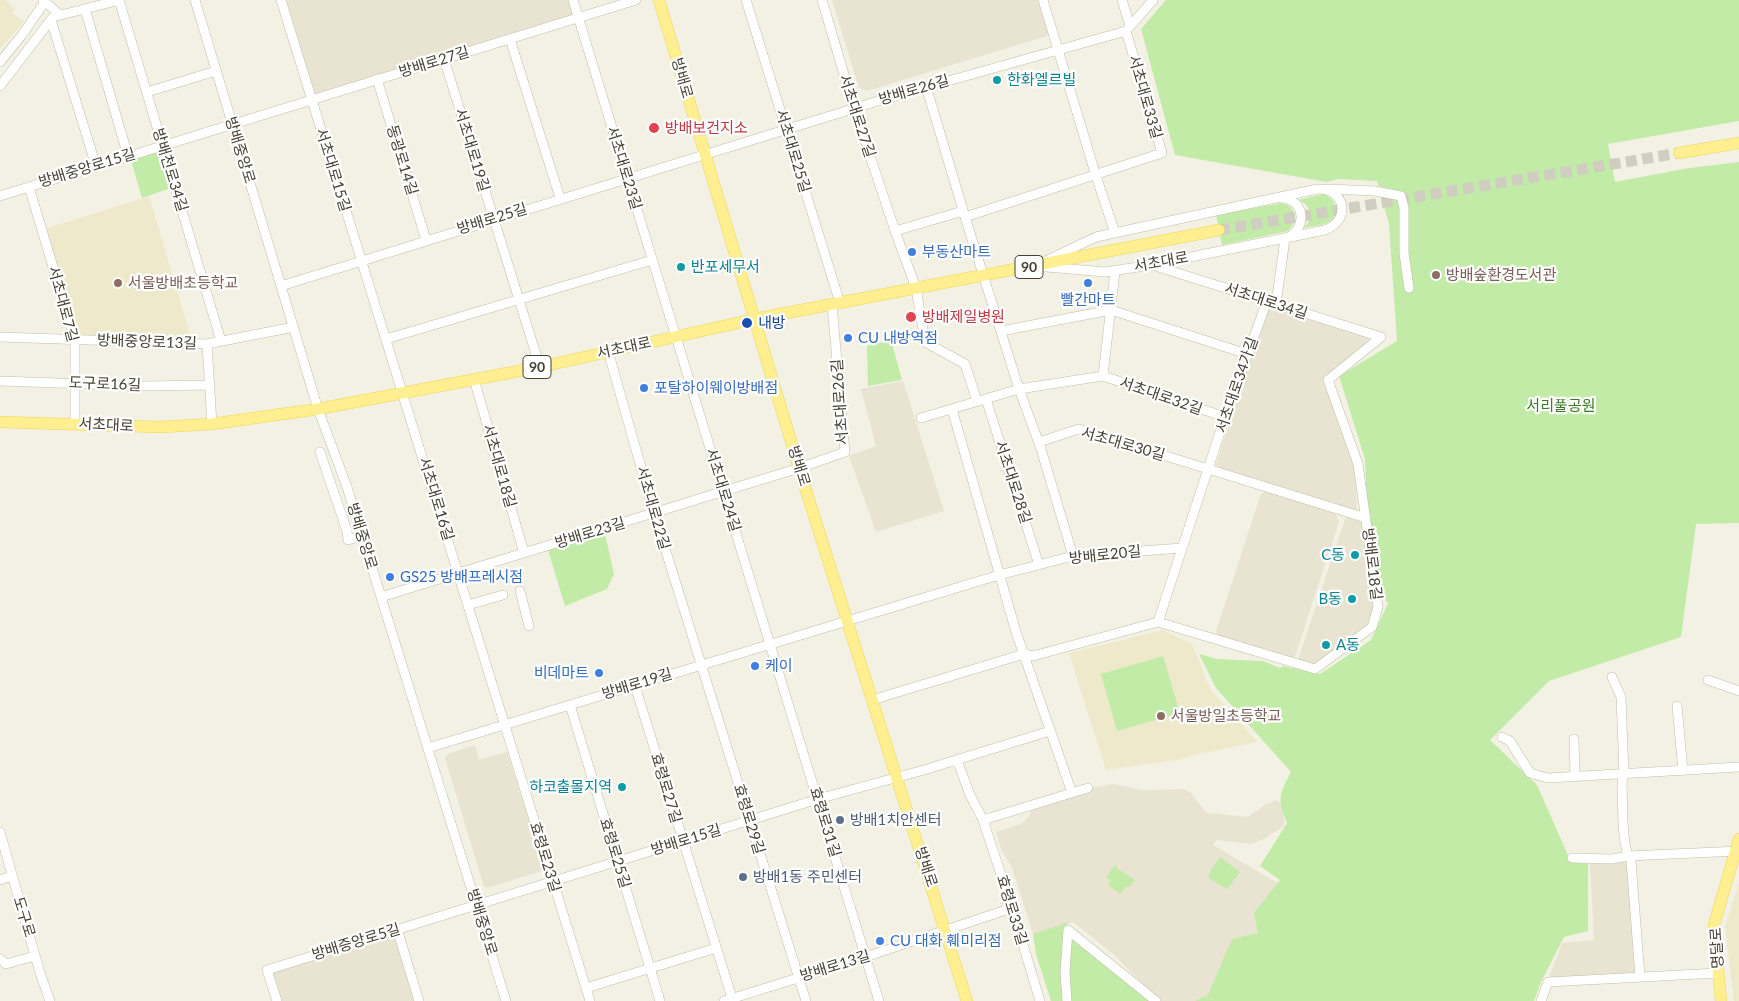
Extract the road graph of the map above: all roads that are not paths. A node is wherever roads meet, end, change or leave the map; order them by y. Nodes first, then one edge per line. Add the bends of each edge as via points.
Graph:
1 (120, 0) edge
2 (195, 0) edge
3 (281, 0) edge
4 (573, 0) edge
5 (636, 0) edge
6 (659, 0) edge
7 (746, 0) edge
8 (822, 0) edge
9 (1043, 0) edge
10 (1122, 0) edge
11 (1153, 0) edge
12 (45, 1) edge
13 (85, 9) junction
14 (60, 15) junction
15 (579, 18) junction
16 (51, 20) junction
17 (1128, 28) junction
18 (510, 39) junction
19 (1058, 50) junction
20 (444, 59) junction
21 (0, 62) edge
22 (216, 71) junction
23 (377, 79) junction
24 (0, 86) edge
25 (926, 86) junction
26 (147, 92) junction
27 (312, 99) junction
28 (854, 108) junction
29 (232, 123) junction
30 (786, 129) junction
31 (1739, 143) edge
32 (163, 145) junction
33 (1679, 153) tunnel mouth
34 (704, 155) junction
35 (128, 156) junction
36 (96, 166) junction
37 (1096, 176) junction
38 (626, 177) junction
39 (29, 187) junction
40 (1323, 189) junction
41 (0, 196) edge
42 (560, 198) junction
43 (1277, 199) junction
44 (964, 214) junction
45 (493, 219) junction
46 (1219, 230) tunnel mouth
47 (895, 231) junction
48 (1115, 233) junction
49 (1285, 239) junction
50 (426, 240) junction
51 (361, 260) junction
52 (652, 260) junction
53 (1151, 265) junction
54 (1035, 266) junction
55 (1115, 270) junction
56 (984, 275) junction
57 (281, 286) junction
58 (916, 288) junction
59 (1409, 288) dead end
60 (518, 299) junction
61 (1267, 301) junction
62 (836, 304) junction
63 (1276, 304) junction
64 (1111, 310) junction
65 (756, 319) junction
66 (294, 328) junction
67 (1001, 331) junction
68 (676, 336) junction
69 (0, 337) edge
70 (1381, 337) joint
71 (386, 339) junction
72 (75, 340) junction
73 (221, 341) junction
74 (207, 344) junction
75 (608, 351) junction
76 (1248, 354) junction
77 (540, 366) junction
78 (1103, 376) junction
79 (474, 379) junction
80 (0, 381) edge
81 (74, 384) junction
82 (210, 385) junction
83 (1019, 389) junction
84 (403, 393) junction
85 (982, 400) junction
86 (318, 409) junction
87 (952, 409) junction
88 (922, 418) dead end
89 (1225, 418) junction
90 (0, 422) edge
91 (75, 424) junction
92 (212, 424) junction
93 (1039, 442) junction
94 (320, 452) dead end
95 (799, 468) junction
96 (1208, 469) junction
97 (724, 492) junction
98 (654, 513) junction
99 (1366, 518) junction
100 (362, 536) junction
101 (1182, 548) junction
102 (524, 553) junction
103 (1073, 556) junction
104 (1039, 565) junction
105 (458, 573) junction
106 (999, 575) junction
107 (520, 590) dead end
108 (503, 595) dead end
109 (381, 597) junction
110 (468, 605) junction
111 (847, 620) junction
112 (1158, 622) junction
113 (529, 626) dead end
114 (770, 644) junction
115 (1024, 654) junction
116 (701, 665) junction
117 (1612, 677) dead end
118 (1708, 680) dead end
119 (635, 686) junction
120 (1739, 691) edge
121 (872, 700) junction
122 (570, 705) junction
123 (1677, 706) dead end
124 (505, 725) junction
125 (1050, 731) junction
126 (1502, 737) dead end
127 (1574, 739) dead end
128 (428, 748) junction
129 (957, 760) junction
130 (1739, 767) edge
131 (1683, 771) junction
132 (1624, 774) junction
133 (897, 777) junction
134 (1575, 777) junction
135 (1088, 788) dead end
136 (1072, 793) junction
137 (818, 799) junction
138 (749, 820) junction
139 (983, 820) junction
140 (0, 832) edge
141 (1739, 839) edge
142 (682, 841) junction
143 (1737, 851) edge
144 (1628, 856) junction
145 (1572, 858) dead end
146 (617, 861) junction
147 (11, 876) junction
148 (0, 880) edge
149 (553, 881) junction
150 (476, 905) junction
151 (1012, 908) junction
152 (397, 929) junction
153 (946, 930) junction
154 (716, 948) junction
155 (35, 956) junction
156 (866, 957) junction
157 (0, 959) edge
158 (650, 967) junction
159 (1718, 973) junction
160 (1640, 977) junction
161 (798, 978) junction
162 (586, 988) junction
163 (730, 1000) edge
164 (50, 1001) edge
165 (277, 1001) edge
166 (419, 1001) edge
167 (506, 1001) edge
168 (590, 1001) edge
169 (660, 1001) edge
170 (806, 1001) edge
171 (879, 1001) edge
172 (967, 1001) edge
173 (1040, 1001) edge
174 (1067, 1001) edge
175 (1156, 1001) edge
176 (1541, 1001) edge
177 (1721, 1001) edge

1 - 13 street
1 - 26 street, 방배천로34길
2 - 22 street, 방배중앙로
3 - 27 street, 서초대로15길
4 - 15 street, 서초대로23길
5 - 15 street, 방배로27길
6 - 34 main road, 방배로
7 - 30 street, 서초대로25길
8 - 28 street, 서초대로27길
9 - 19 street
10 - 17 street
11 - 17 street
12 - 14 street
12 - 21 street
13 - 14 street
13 - 35 street
14 - 16 street via 53,16
15 - 18 street, 방배로27길
15 - 38 street, 서초대로23길
16 - 24 street
16 - 36 street
17 - 19 street, 방배로26길
17 - 37 street, 서초대로33길 via 1162,153
18 - 20 street, 방배로27길
18 - 42 street
19 - 25 street, 방배로26길
19 - 37 street
20 - 23 street, 방배로27길
20 - 45 street, 서초대로19길
22 - 26 street
22 - 29 street, 방배중앙로
23 - 27 street, 방배로27길
23 - 50 street, 동광로14길
25 - 28 street, 방배로26길
25 - 44 street
26 - 32 street, 방배천로34길
27 - 29 street, 방배로27길
27 - 51 street, 서초대로15길
28 - 30 street, 방배로26길
28 - 47 street, 서초대로27길
29 - 32 street, 방배중앙로15길
29 - 57 street, 방배중앙로
30 - 34 street, 방배로26길
30 - 62 street, 서초대로25길
31 - 33 main road
32 - 35 street, 방배중앙로15길
32 - 73 street, 방배천로34길
34 - 38 street, 방배로25길
34 - 65 main road, 방배로
35 - 36 street, 방배중앙로15길
36 - 39 street, 방배중앙로15길
37 - 44 street
37 - 48 street
38 - 42 street, 방배로25길
38 - 52 street, 서초대로23길
39 - 41 street, 방배중앙로15길
39 - 72 street, 서초대로7길
40 - 43 street, 서초대로
40 - 49 street, 서초대로 via 1335,194 1342,205 1337,223 1326,230
40 - 59 street via 1375,191 1401,196
42 - 45 street, 방배로25길
43 - 48 street, 서초대로
43 - 49 street via 1295,203 1301,214 1300,227
44 - 47 street
44 - 56 street
45 - 50 street, 방배로25길
45 - 60 street, 서초대로19길
46 - 54 main road, 서초대로 / 90
47 - 58 street, 서초대로27길
48 - 54 street, 서초대로 via 1096,236
49 - 53 street, 서초대로
49 - 63 street
50 - 51 street, 방배로25길
51 - 57 street, 방배로25길
51 - 71 street, 서초대로15길
52 - 60 street
52 - 68 street, 서초대로23길
53 - 55 street, 서초대로
53 - 61 street, 서초대로34길
54 - 55 street, 서초대로
54 - 56 main road, 서초대로 / 90
55 - 64 street, 서초대로32길
56 - 58 main road, 서초대로 / 90
56 - 67 street
57 - 66 street, 방배중앙로
58 - 62 main road, 서초대로 / 90
58 - 85 street, 서초대로28길 via 925,342 965,364
60 - 71 street
60 - 77 street, 서초대로19길
61 - 63 street, 서초대로34길
61 - 76 street, 서초대로34가길
62 - 65 main road, 서초대로 / 90
62 - 95 street, 서초대로26길 via 844,452
63 - 70 street, 서초대로34길
64 - 67 street
64 - 76 street
64 - 78 street, 서초대로32길
65 - 68 main road, 서초대로 / 90
65 - 95 main road, 방배로
66 - 73 street, 방배중앙로13길
66 - 86 street, 방배중앙로
67 - 83 street
68 - 75 main road, 서초대로 / 90
68 - 97 street, 서초대로24길
69 - 72 street, 방배중앙로13길
70 - 99 street, 방배로18길 via 1328,380 1358,464
71 - 84 street, 서초대로15길
72 - 74 street, 방배중앙로13길
72 - 81 street, 서초대로7길
73 - 74 street, 방배중앙로13길
74 - 82 street
75 - 77 main road, 서초대로 / 90
75 - 98 street, 서초대로22길
76 - 89 street, 서초대로34가길
77 - 79 main road, 서초대로 / 90
78 - 83 street
78 - 89 street, 서초대로32길
79 - 84 main road, 서초대로 / 90
79 - 102 street, 서초대로18길
80 - 81 street, 도구로16길
81 - 82 street, 도구로16길
81 - 91 street, 서초대로7길
82 - 92 street
83 - 85 street
83 - 93 street
84 - 86 main road, 서초대로 / 90
84 - 105 street, 서초대로16길
85 - 87 street
85 - 104 street, 서초대로28길
86 - 92 main road, 서초대로 / 90
86 - 100 street, 방배중앙로
87 - 88 street
87 - 106 street
89 - 96 street, 서초대로34가길
90 - 91 main road, 서초대로 / 90
91 - 92 main road, 서초대로 / 90 via 142,427
93 - 96 street, 서초대로30길 via 1079,429
93 - 103 street
94 - 100 street via 348,540
95 - 97 street, 방배로23길
95 - 111 main road, 방배로
96 - 99 street
96 - 101 street, 서초대로34가길
97 - 98 street, 방배로23길
97 - 114 street, 서초대로24길
98 - 102 street, 방배로23길
98 - 116 street, 서초대로22길
99 - 112 street, 방배로18길 via 1378,607 1372,627 1315,669
100 - 109 street, 방배중앙로
101 - 103 street, 방배로20길
101 - 112 street, 서초대로34가길
102 - 105 street, 방배로23길
103 - 104 street, 방배로20길
104 - 106 street, 방배로20길
105 - 109 street, 방배로23길
105 - 110 street, 서초대로16길
106 - 111 street, 방배로20길
106 - 115 street
107 - 113 street
108 - 110 street
109 - 128 street, 방배중앙로
110 - 124 street, 서초대로16길
111 - 114 street, 방배로19길
111 - 121 main road, 방배로
112 - 115 street via 1033,656
114 - 116 street, 방배로19길
114 - 137 street, 효령로31길
115 - 121 street
115 - 125 street
116 - 119 street, 방배로19길
116 - 138 street, 효령로29길
117 - 132 street via 1621,697
118 - 120 street
119 - 122 street, 방배로19길
119 - 142 street, 효령로27길
121 - 133 main road, 방배로
122 - 124 street, 방배로19길
122 - 146 street, 효령로25길
123 - 131 street
124 - 128 street, 방배로19길
124 - 149 street, 효령로23길
125 - 129 street, 방배로15길
125 - 136 street
126 - 134 street via 1510,741 1530,773 1548,778
127 - 134 street
128 - 150 street, 방배중앙로
129 - 133 street, 방배로15길
129 - 139 street, 효령로33길
130 - 131 street
131 - 132 street
132 - 134 street
132 - 144 street via 1625,846
133 - 137 street, 방배로15길
133 - 153 main road, 방배로
135 - 136 street
136 - 139 street
137 - 138 street, 방배로15길
137 - 156 street, 효령로31길
138 - 142 street, 방배로15길
138 - 161 street, 효령로29길
139 - 151 street, 효령로33길
140 - 147 street, 도구로
141 - 143 main road, 명달로
142 - 146 street, 방배로15길
142 - 154 street, 효령로27길
143 - 144 street
143 - 159 main road, 명달로 via 1714,925
144 - 145 street
144 - 160 street via 1632,861
146 - 149 street, 방배로15길
146 - 158 street, 효령로25길
147 - 148 street
147 - 155 street, 도구로
149 - 150 street, 방배로15길
149 - 162 street, 효령로23길
150 - 152 street, 방배중앙로5길
150 - 167 street, 방배중앙로
151 - 153 street
151 - 173 street, 효령로33길
152 - 165 street, 방배중앙로5길 via 267,970
152 - 166 street
153 - 156 street, 방배로13길
153 - 172 main road, 방배로
154 - 158 street
154 - 163 street, 효령로27길
155 - 157 street via 6,964
155 - 164 street, 도구로
156 - 161 street, 방배로13길
156 - 171 street, 효령로31길
158 - 162 street
158 - 169 street, 효령로25길
159 - 160 street
159 - 177 main road, 명달로
160 - 176 street via 1548,982
161 - 163 street, 방배로13길
161 - 170 street, 효령로29길
162 - 168 street, 효령로23길
174 - 175 street via 1068,930

